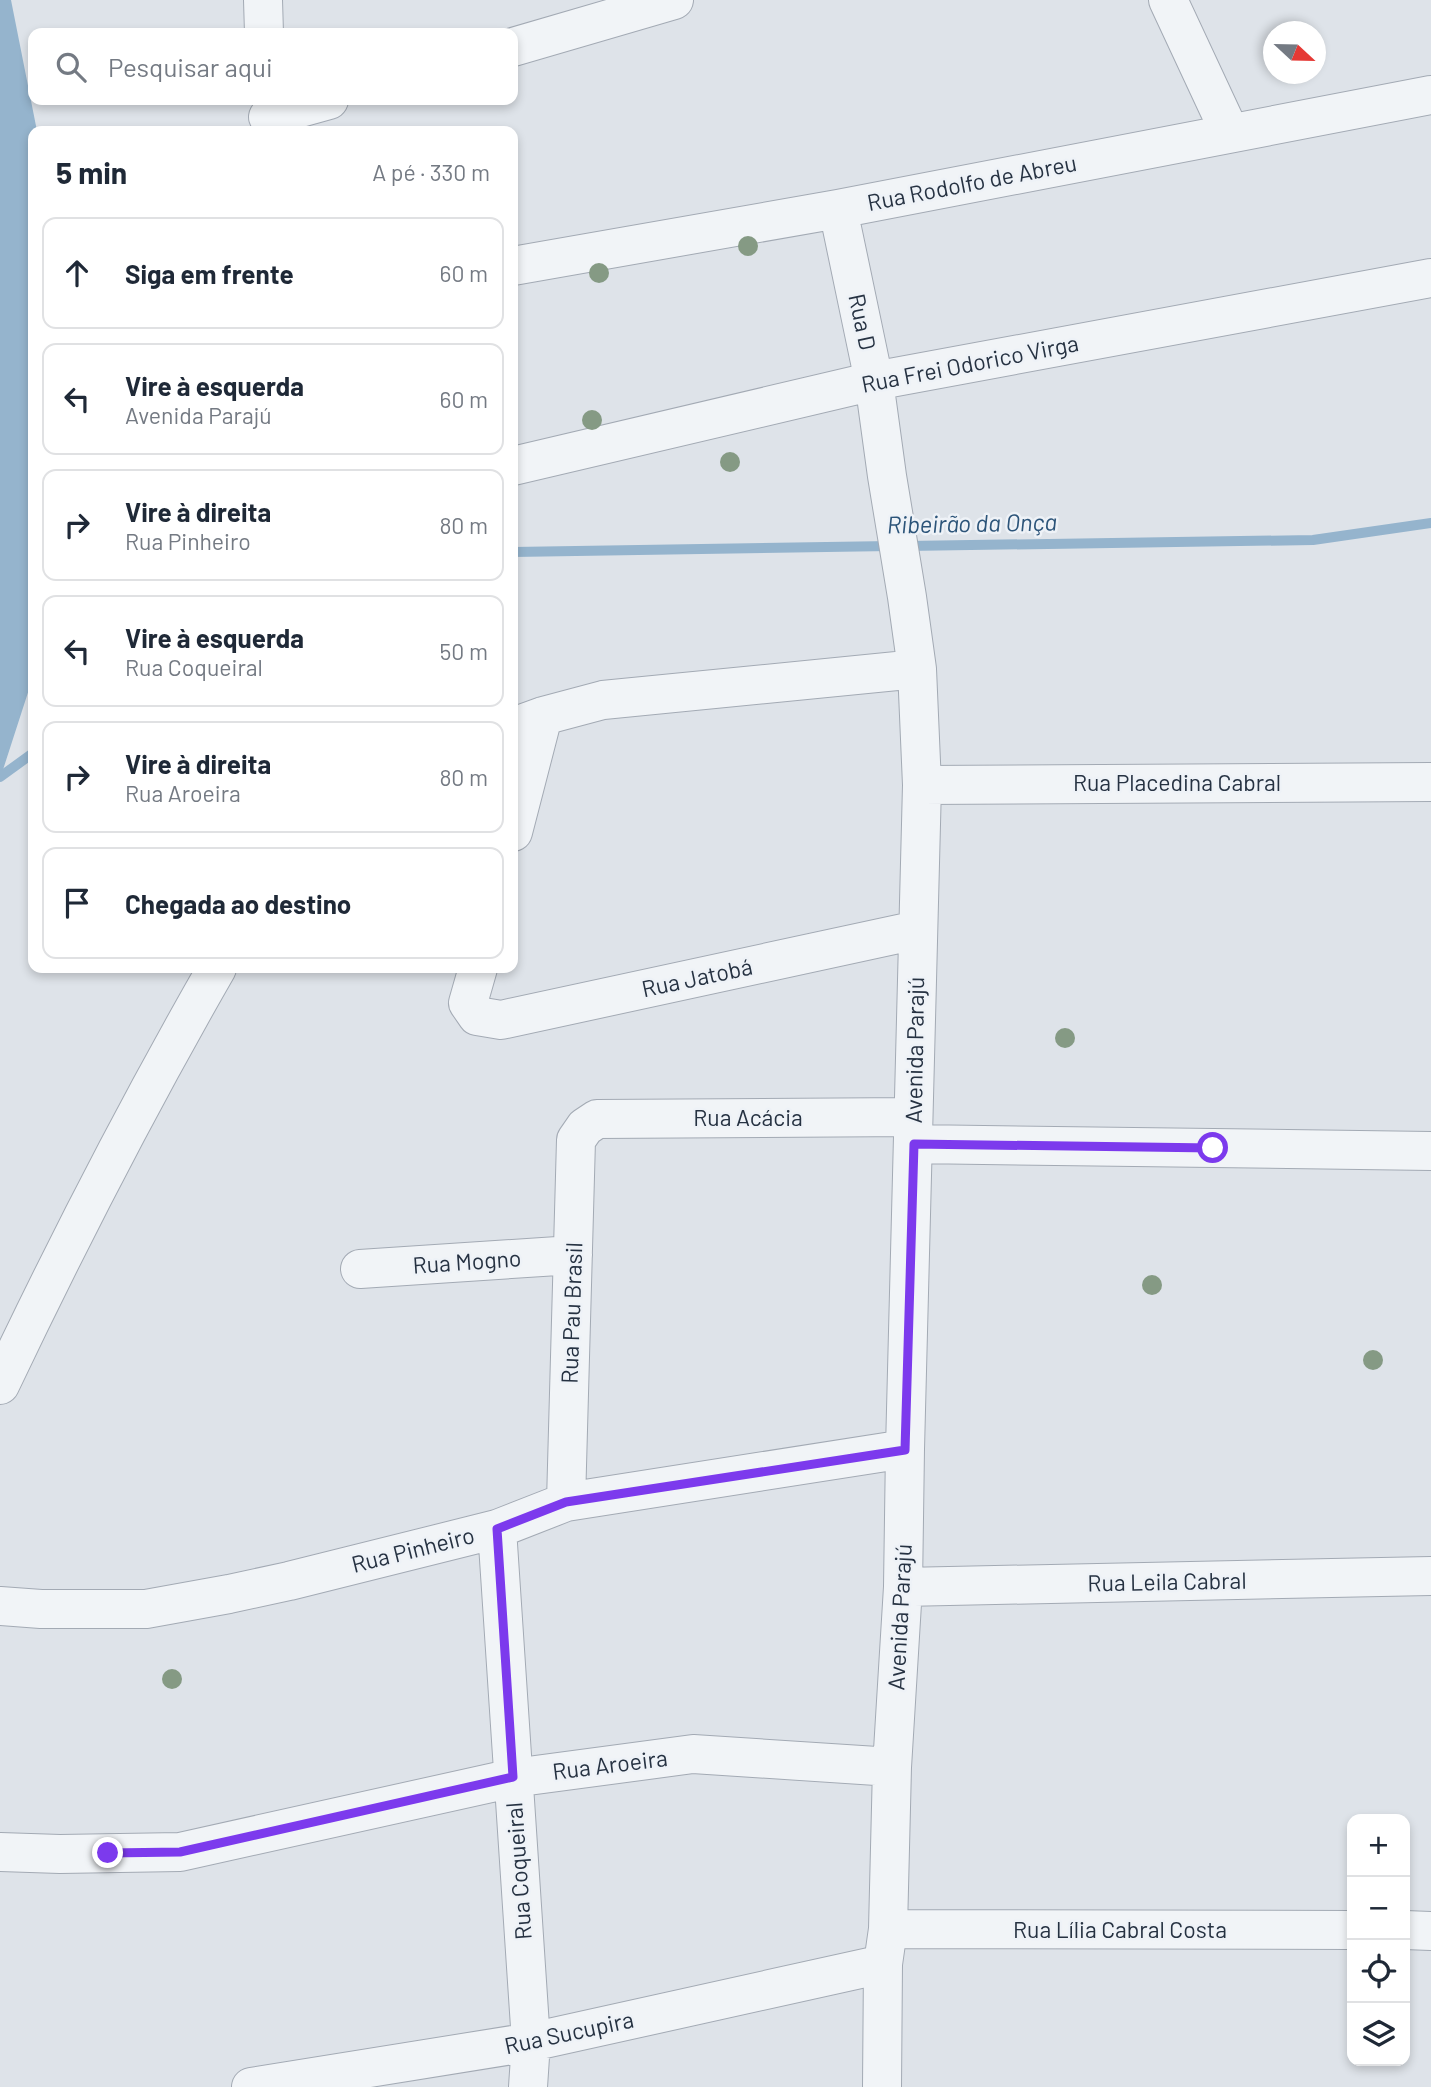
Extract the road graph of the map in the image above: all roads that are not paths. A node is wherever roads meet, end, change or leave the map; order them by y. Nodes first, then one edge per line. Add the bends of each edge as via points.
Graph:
1 (262, 0) edge
2 (674, 0) edge
3 (1168, 0) edge
4 (264, 28) edge
5 (518, 46) edge
6 (1431, 95) edge
7 (310, 105) edge
8 (268, 116) edge
9 (1230, 133) junction
10 (838, 209) junction
11 (518, 265) edge
12 (1431, 278) edge
13 (874, 381) junction
14 (518, 465) edge
15 (887, 477) joint
16 (917, 669) junction
17 (528, 721) edge
18 (1431, 782) edge
19 (922, 785) junction
20 (518, 795) edge
21 (917, 930) junction
22 (214, 973) edge
23 (477, 973) edge
24 (585, 1127) joint
25 (914, 1131) junction
26 (1431, 1151) edge
27 (573, 1255) junction
28 (360, 1269) dead end
29 (0, 1385) edge
30 (905, 1450) junction
31 (566, 1502) junction
32 (497, 1529) junction
33 (1431, 1576) edge
34 (903, 1587) junction
35 (0, 1606) edge
36 (892, 1767) junction
37 (513, 1777) junction
38 (0, 1852) edge
39 (1347, 1930) edge
40 (1410, 1930) edge
41 (1431, 1931) edge
42 (886, 1947) junction
43 (531, 2042) junction
44 (251, 2087) edge
45 (528, 2087) edge
46 (881, 2087) edge

1 - 4 street
2 - 5 street
3 - 9 street
6 - 9 street, Rua Rodolfo de Abreu
7 - 8 street
9 - 10 street, Rua Rodolfo de Abreu
10 - 11 street, Rua Rodolfo de Abreu
10 - 13 street, Rua D
12 - 13 street, Rua Frei Odorico Virga
13 - 14 street, Rua Frei Odorico Virga
13 - 15 street, Rua D
15 - 16 street, Avenida Parajú
16 - 17 street via 603,700
16 - 19 street, Avenida Parajú
17 - 20 street
18 - 19 street, Rua Placedina Cabral
19 - 21 street, Avenida Parajú
21 - 23 street, Rua Jatobá via 501,1020 477,1016 468,1003
21 - 25 street, Avenida Parajú
22 - 29 street via 151,1085
24 - 25 street, Rua Acácia via 597,1119
24 - 27 street, Rua Pau Brasil via 576,1140
25 - 26 street, Rua Acácia
25 - 30 street, Avenida Parajú
27 - 28 street, Rua Mogno
27 - 31 street, Rua Pau Brasil
30 - 31 street, Rua Pinheiro
30 - 34 street, Avenida Parajú
31 - 32 street, Rua Pinheiro
32 - 35 street, Rua Pinheiro via 289,1581 146,1609
32 - 37 street, Rua Coqueiral
33 - 34 street, Rua Leila Cabral
34 - 36 street, Avenida Parajú
36 - 37 street, Rua Aroeira via 693,1754
36 - 42 street, Avenida Parajú
37 - 38 street, Rua Aroeira via 180,1852
37 - 43 street, Rua Coqueiral
39 - 42 street, Rua Lília Cabral Costa
40 - 41 street
42 - 43 street, Rua Sucupira
42 - 46 street, Avenida Parajú
43 - 44 street, Rua Sucupira
43 - 45 street, Rua Coqueiral

